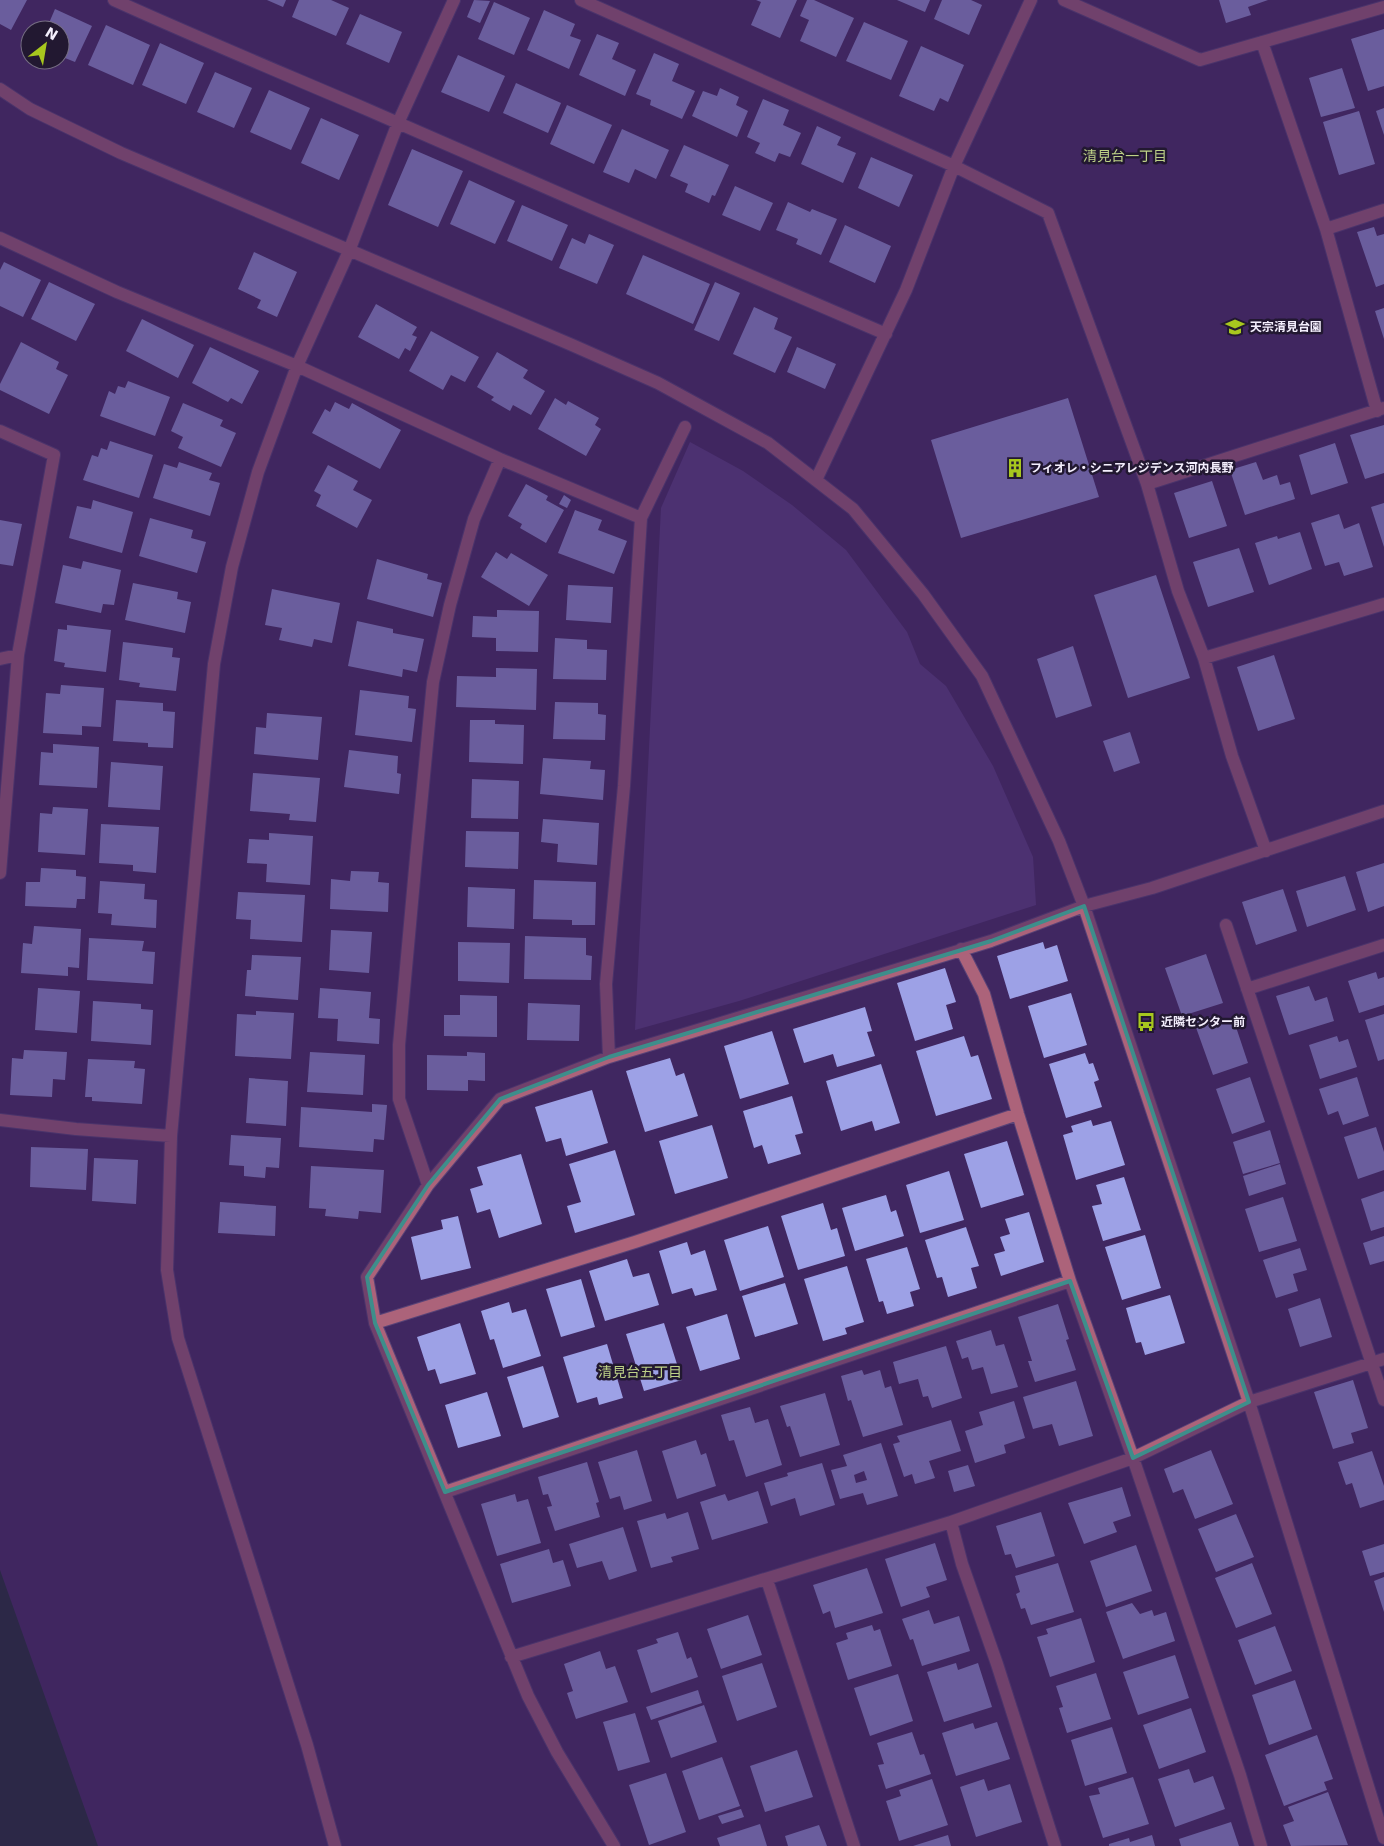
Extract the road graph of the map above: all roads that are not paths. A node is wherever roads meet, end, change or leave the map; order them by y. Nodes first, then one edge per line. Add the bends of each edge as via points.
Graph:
1 (114, 0) edge
2 (454, 0) edge
3 (581, 0) edge
4 (1030, 0) edge
5 (1064, 0) edge
6 (1384, 7) edge
7 (1262, 42) junction
8 (0, 89) edge
9 (398, 123) junction
10 (954, 166) junction
11 (1384, 210) edge
12 (1326, 229) junction
13 (0, 238) edge
14 (349, 250) junction
15 (886, 334) junction
16 (297, 366) junction
17 (1381, 410) edge
18 (685, 427) dead end
19 (0, 431) edge
20 (500, 459) junction
21 (816, 480) junction
22 (1147, 484) junction
23 (641, 518) junction
24 (1384, 604) edge
25 (18, 655) junction
26 (1204, 658) junction
27 (0, 659) edge
28 (1384, 810) edge
29 (1266, 851) junction
30 (0, 873) edge
31 (1084, 906) junction
32 (1226, 925) dead end
33 (1384, 945) edge
34 (961, 949) junction
35 (1247, 989) junction
36 (609, 1058) junction
37 (1018, 1114) junction
38 (0, 1120) edge
39 (171, 1136) junction
40 (428, 1185) junction
41 (1070, 1281) junction
42 (375, 1323) junction
43 (1378, 1361) edge
44 (1384, 1400) edge
45 (1249, 1402) junction
46 (1133, 1458) junction
47 (445, 1492) junction
48 (951, 1522) junction
49 (767, 1580) junction
50 (511, 1657) junction
51 (1384, 1838) edge
52 (336, 1846) edge
53 (614, 1846) edge
54 (854, 1846) edge
55 (1055, 1846) edge
56 (1261, 1846) edge

1 - 9 street
2 - 9 street
3 - 10 street
4 - 10 street
5 - 7 street via 1200,60
6 - 7 street
7 - 12 street
8 - 14 street via 30,109 122,153
9 - 14 street
9 - 15 street
10 - 15 street
10 - 22 street via 1048,213
11 - 12 street
12 - 17 street
13 - 16 street via 117,292
14 - 16 street
14 - 21 street via 658,383 768,443
15 - 21 street
16 - 20 street
16 - 39 street via 258,472 232,567 214,664
17 - 22 street
18 - 23 street
19 - 25 street via 54,455
20 - 23 street
20 - 40 street via 474,519 433,682 399,1046 399,1099
21 - 31 street via 852,508 923,594 982,676 1059,841
22 - 26 street via 1178,591
23 - 36 street via 624,786 606,984
24 - 26 street
25 - 27 street
25 - 30 street
26 - 29 street via 1232,756
28 - 29 street
29 - 31 street
31 - 34 street
31 - 45 street
32 - 35 street
33 - 35 street
34 - 36 street
34 - 37 street via 984,994
35 - 43 street
36 - 40 street via 500,1099
37 - 41 street
37 - 42 street via 635,1242
38 - 39 street
39 - 52 street via 167,1270 178,1338
40 - 42 street via 367,1277
41 - 46 street
41 - 47 street
42 - 47 street
43 - 44 street
43 - 45 street
45 - 46 street
45 - 51 street
46 - 48 street
46 - 56 street
47 - 50 street
48 - 49 street
48 - 55 street
49 - 50 street
49 - 54 street
50 - 53 street via 557,1752

